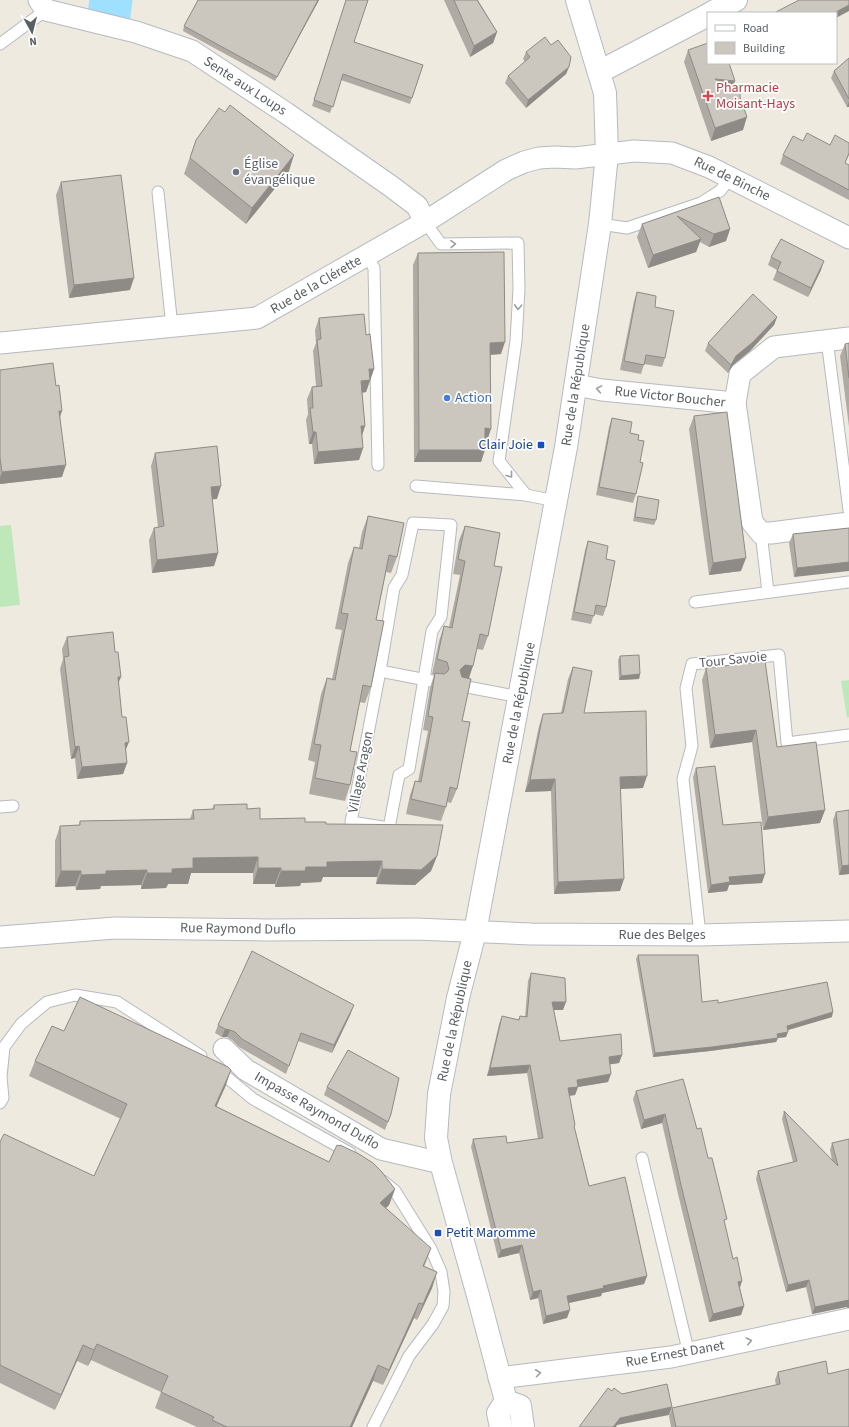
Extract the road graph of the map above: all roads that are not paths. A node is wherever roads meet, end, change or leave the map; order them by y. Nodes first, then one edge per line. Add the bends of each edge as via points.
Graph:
1 (577, 0) edge
2 (736, 0) edge
3 (42, 5) edge
4 (713, 12) edge
5 (707, 16) edge
6 (0, 44) edge
7 (599, 72) junction
8 (607, 154) junction
9 (731, 177) junction
10 (158, 192) dead end
11 (425, 222) junction
12 (600, 224) junction
13 (849, 238) edge
14 (367, 256) junction
15 (172, 327) junction
16 (849, 338) edge
17 (827, 340) junction
18 (0, 343) edge
19 (576, 385) junction
20 (735, 403) junction
21 (378, 465) dead end
22 (416, 486) dead end
23 (526, 495) junction
24 (556, 501) junction
25 (849, 510) edge
26 (849, 523) edge
27 (761, 532) junction
28 (849, 582) edge
29 (768, 592) junction
30 (696, 602) dead end
31 (380, 671) junction
32 (423, 679) junction
33 (437, 682) edge
34 (462, 686) edge
35 (520, 697) junction
36 (849, 735) edge
37 (13, 806) dead end
38 (0, 807) edge
39 (475, 932) junction
40 (849, 932) edge
41 (700, 935) junction
42 (0, 937) edge
43 (224, 1049) dead end
44 (0, 1103) edge
45 (642, 1158) dead end
46 (361, 1161) edge
47 (441, 1163) junction
48 (372, 1171) edge
49 (849, 1319) edge
50 (689, 1354) junction
51 (500, 1378) junction
52 (506, 1401) junction
53 (373, 1427) edge
54 (501, 1427) edge
55 (523, 1427) edge

1 - 7 street, Rue de la République
2 - 4 street
3 - 6 lane
3 - 11 street, Sente aux Loups via 136,32 192,52 286,113 392,187 417,206
5 - 7 street
7 - 8 street, Rue de la République via 605,93
8 - 9 street, Rue de Binche via 634,151 672,153
8 - 11 street, Rue de la Clérette via 575,158 539,158 524,162 501,173
8 - 12 street, Rue de la République
9 - 12 lane via 720,191 701,203 627,228
9 - 13 street, Rue de Binche
10 - 15 lane
11 - 14 street, Rue de la Clérette
11 -> 23 lane via 441,244 518,243 516,341 499,461
12 - 19 street, Rue de la République
14 - 15 street, Rue de la Clérette via 257,318
14 - 21 lane via 374,268
15 - 18 street, Rue de la Clérette
16 - 17 street, Rue Victor Boucher
17 - 20 street, Rue Victor Boucher via 774,346 740,374
17 - 25 lane
20 -> 19 street, Rue Victor Boucher via 602,390
19 - 24 street, Rue de la République
20 - 27 street via 752,522
22 - 23 lane
23 - 24 lane
24 - 35 street, Rue de la République
26 - 27 street via 771,533
27 - 29 lane
28 - 29 lane
29 - 30 lane
31 - 32 lane
31 - 32 lane, Village Aragon via 351,822 389,828 399,775 409,769
31 - 32 lane, Village Aragon via 394,588 402,575 412,523 451,525 441,617 432,631
32 - 33 lane
34 - 35 lane
35 - 39 street, Rue de la République
36 - 41 lane, Tour Savoie via 788,742 779,655 692,664 686,688 692,746 682,779
37 - 38 lane
39 - 41 street, Rue des Belges
39 - 42 street, Rue Raymond Duflo via 418,929 114,928
39 - 47 street, Rue de la République via 458,998 439,1094 436,1138
40 - 41 street, Rue des Belges
43 - 47 street, Impasse Raymond Duflo via 246,1070 381,1148
44 - 46 lane via 3,1098 1,1077 4,1047 21,1024 47,1002 76,995 116,1002 203,1057 253,1099
45 - 50 lane
47 - 51 street, Rue de la République
48 - 53 lane via 395,1191 431,1249 441,1272 444,1292 443,1306 409,1356
50 -> 49 street, Rue Ernest Danet
51 -> 50 street, Rue Ernest Danet
51 - 52 street, Rue de la République
52 - 54 street via 498,1413
52 - 55 street via 520,1406

